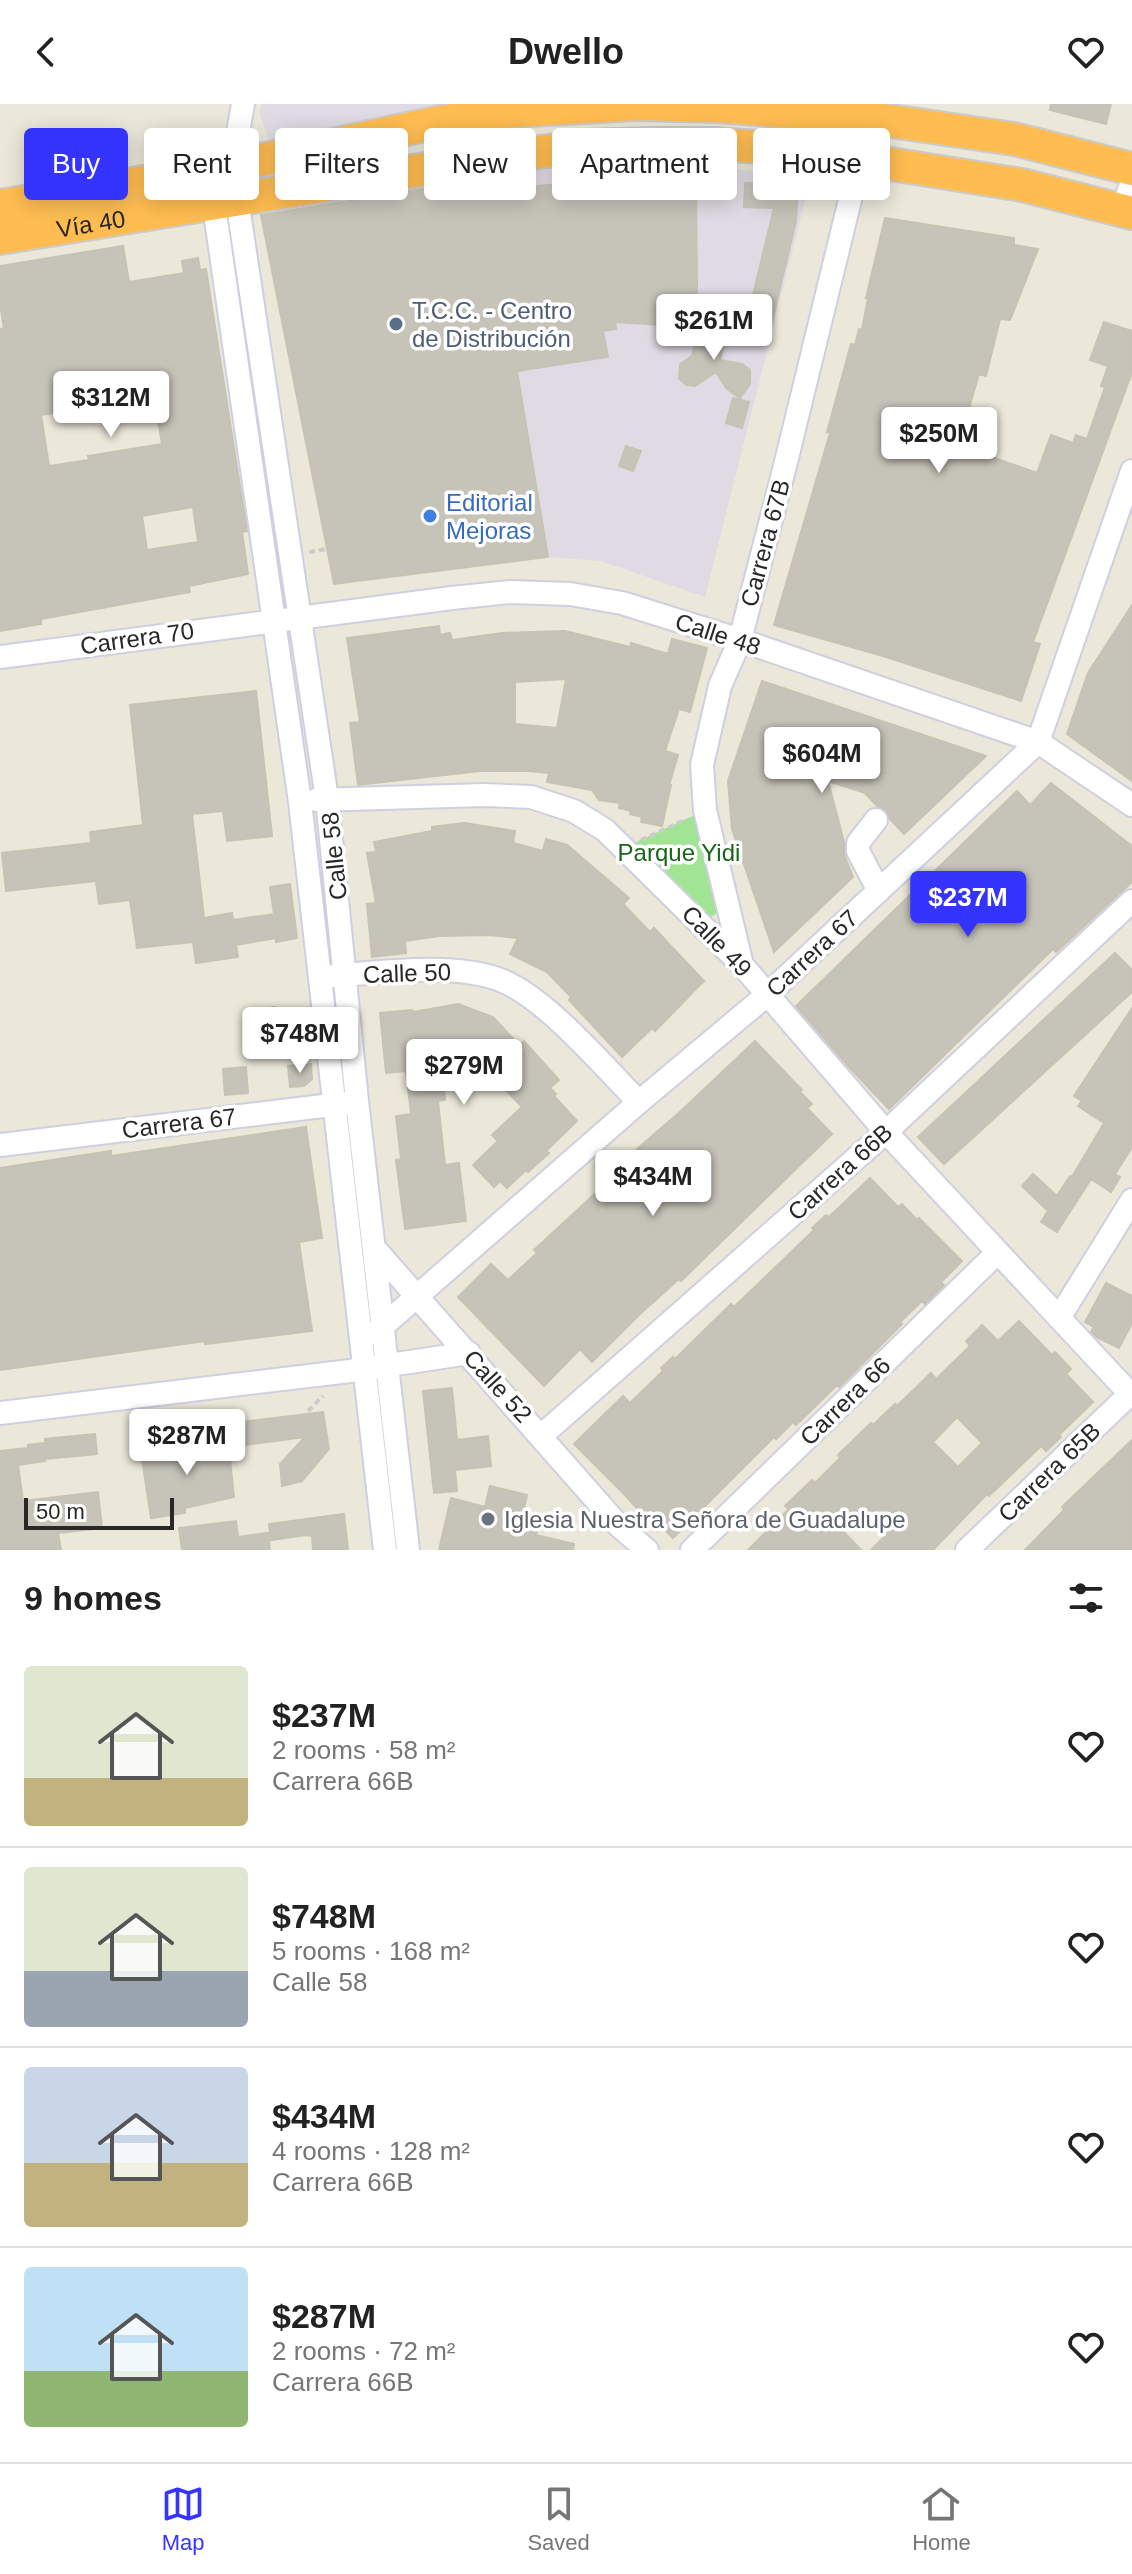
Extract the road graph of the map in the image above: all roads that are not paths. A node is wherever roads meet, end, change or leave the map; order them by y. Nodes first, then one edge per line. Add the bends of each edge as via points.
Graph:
1 (237, 108) edge
2 (821, 109) edge
3 (870, 118) junction
4 (231, 128) edge
5 (867, 128) edge
6 (753, 147) edge
7 (259, 161) edge
8 (890, 164) edge
9 (1132, 169) edge
10 (144, 182) edge
11 (849, 200) edge
12 (1129, 201) edge
13 (225, 202) junction
14 (0, 206) edge
15 (0, 238) edge
16 (1132, 471) edge
17 (301, 616) junction
18 (275, 619) junction
19 (740, 640) junction
20 (0, 657) edge
21 (1038, 742) junction
22 (327, 799) junction
23 (300, 802) junction
24 (1132, 805) edge
25 (876, 820) dead end
26 (879, 891) junction
27 (1132, 901) edge
28 (743, 966) junction
29 (347, 975) junction
30 (320, 977) junction
31 (768, 994) junction
32 (357, 1101) junction
33 (639, 1102) junction
34 (335, 1105) junction
35 (886, 1132) junction
36 (0, 1145) edge
37 (1132, 1200) edge
38 (375, 1249) junction
39 (998, 1252) junction
40 (416, 1297) junction
41 (1059, 1318) junction
42 (384, 1326) junction
43 (362, 1344) junction
44 (469, 1353) junction
45 (389, 1366) junction
46 (364, 1369) junction
47 (1129, 1386) edge
48 (0, 1413) edge
49 (541, 1436) junction
50 (619, 1526) junction
51 (385, 1550) edge
52 (408, 1550) edge
53 (622, 1550) edge
54 (647, 1550) edge
55 (692, 1550) edge
56 (967, 1550) edge

1 - 4 street, Calle 58
2 - 3 highway, Vía 40
2 - 7 highway, Vía 40 via 638,104 512,111
3 - 5 street, Carrera 67B
3 - 9 highway, Vía 40 via 1014,139
6 - 13 highway, Vía 40 via 586,146
8 - 12 highway, Vía 40
10 - 14 highway, Vía 40
11 - 19 street, Carrera 67B
13 - 15 highway, Vía 40
13 - 17 street, Calle 58
13 - 18 street, Calle 58
16 - 21 street, Carrera 67
17 - 18 street, Calle 48
17 - 19 street, Calle 48 via 510,592 570,594 622,603
17 - 22 street, Calle 58
18 - 20 street, Carrera 70
18 - 23 street, Calle 58
19 - 21 street, Calle 48
19 - 28 street, Carrera 67B via 720,686 702,782
21 - 24 street, Calle 48
21 - 26 street, Carrera 67
22 - 23 street, Calle 49
22 - 28 street, Calle 49 via 531,797 574,811 605,830
22 - 29 street, Calle 58
23 - 30 street, Calle 58
25 - 26 street via 858,843 858,851
26 - 31 street, Carrera 67
27 - 35 street, Carrera 66B
28 - 31 street, Calle 49
29 - 30 street, Calle 50
29 - 32 street, Calle 58
29 - 33 street, Calle 50 via 455,970 503,981 545,1008
30 - 34 street, Calle 58
31 - 33 street, Carrera 67
31 - 35 street, Calle 49
32 - 34 street, Carrera 67
32 - 38 street, Calle 58
33 - 40 street, Carrera 67
34 - 36 street, Carrera 67
34 - 43 street, Calle 58
35 - 39 street, Calle 49
35 - 49 street, Carrera 66B
37 - 41 street
38 - 40 street, Calle 52
38 - 42 street, Calle 58
39 - 41 street, Calle 49
39 - 55 street, Carrera 66
40 - 42 street, Carrera 67
40 - 44 street, Calle 52
41 - 47 street, Calle 49
42 - 43 street, Carrera 67
42 - 45 street, Calle 58
43 - 46 street, Calle 58
44 - 45 street
44 - 49 street, Calle 52
45 - 46 street
45 - 52 street, Calle 58
46 - 48 street
46 - 51 street, Calle 58
47 - 56 street, Carrera 65B
49 - 50 street, Calle 52
50 - 53 street
50 - 54 street, Calle 52

